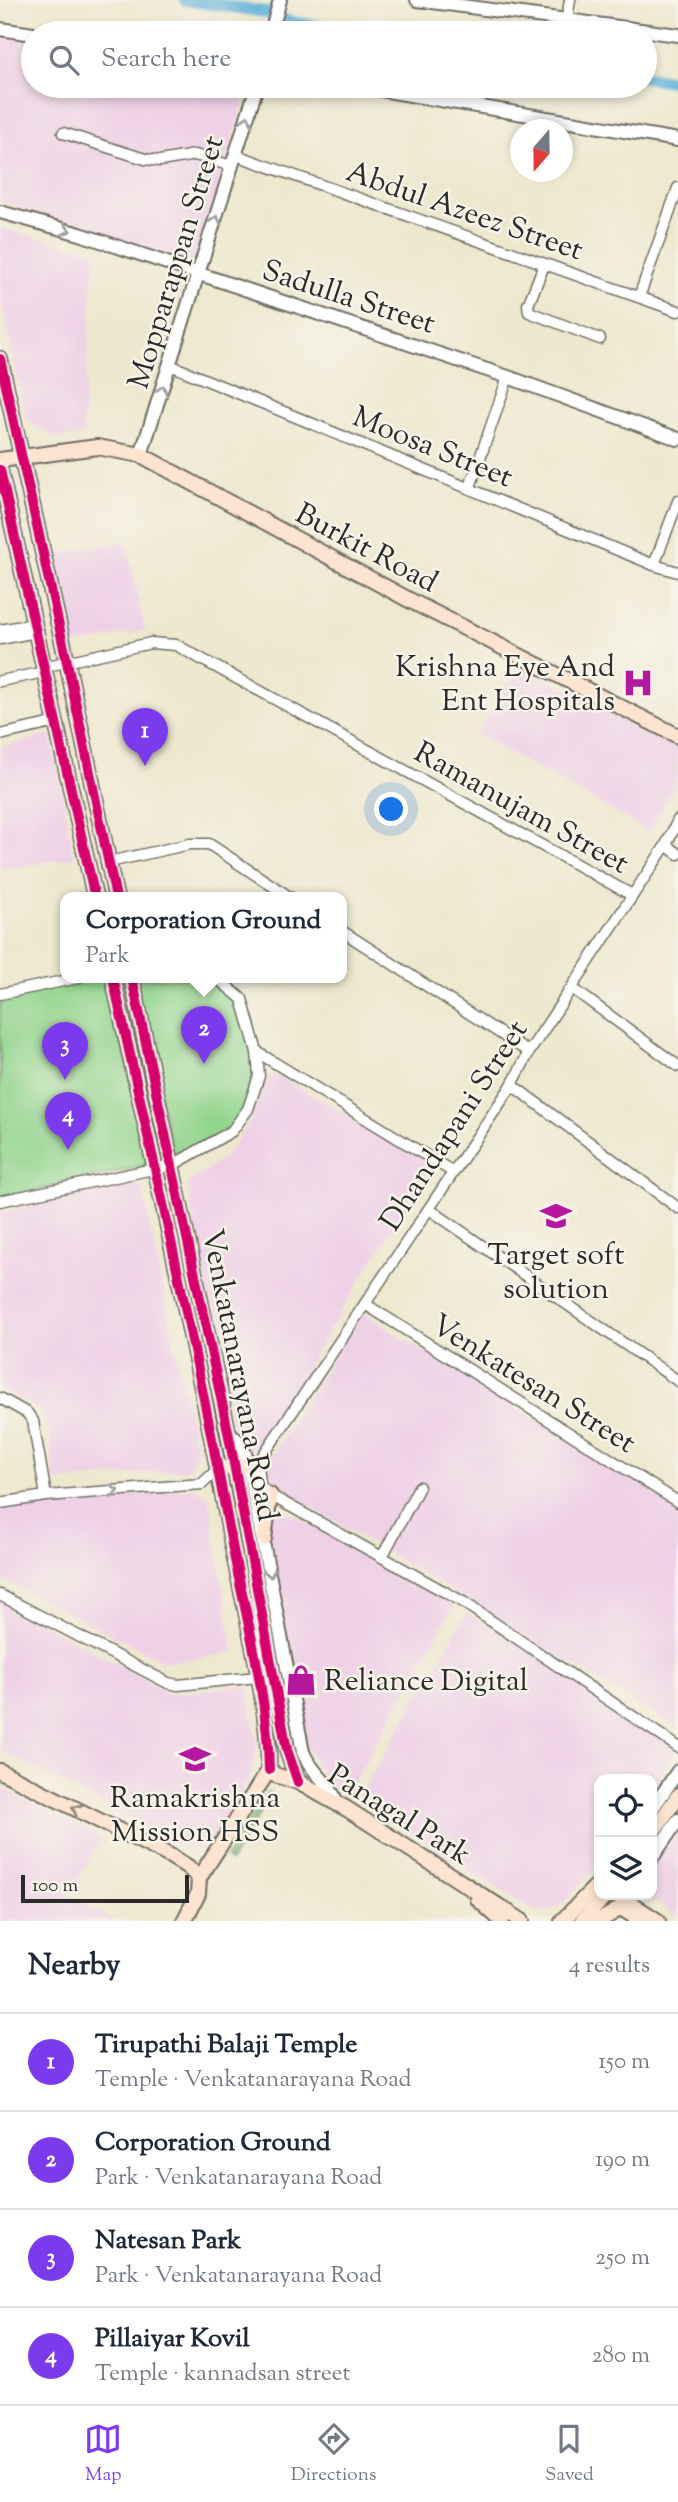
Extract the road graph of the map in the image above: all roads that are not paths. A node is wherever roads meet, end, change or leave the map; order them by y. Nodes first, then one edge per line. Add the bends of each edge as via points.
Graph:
1 (280, 0) edge
2 (417, 0) edge
3 (570, 0) edge
4 (567, 18) junction
5 (275, 21) edge
6 (587, 21) edge
7 (0, 29) edge
8 (21, 32) edge
9 (657, 32) edge
10 (678, 35) edge
11 (253, 98) edge
12 (428, 98) edge
13 (63, 133) dead end
14 (678, 140) edge
15 (234, 160) junction
16 (678, 188) edge
17 (0, 212) edge
18 (544, 265) junction
19 (201, 275) junction
20 (639, 297) junction
21 (678, 312) edge
22 (600, 339) dead end
23 (0, 359) edge
24 (170, 365) junction
25 (508, 377) junction
26 (678, 439) edge
27 (107, 450) junction
28 (141, 455) junction
29 (0, 460) edge
30 (20, 460) junction
31 (0, 470) edge
32 (470, 487) junction
33 (678, 501) edge
34 (654, 565) junction
35 (678, 572) edge
36 (35, 628) junction
37 (0, 631) edge
38 (0, 639) edge
39 (67, 662) junction
40 (44, 669) junction
41 (0, 681) edge
42 (57, 722) junction
43 (0, 735) edge
44 (678, 736) edge
45 (678, 820) edge
46 (666, 845) junction
47 (678, 854) edge
48 (109, 862) junction
49 (94, 892) edge
50 (115, 892) edge
51 (282, 892) edge
52 (632, 895) junction
53 (347, 934) edge
54 (60, 982) edge
55 (114, 983) edge
56 (133, 983) edge
57 (223, 983) edge
58 (572, 988) junction
59 (0, 994) edge
60 (257, 1052) junction
61 (529, 1052) junction
62 (678, 1066) edge
63 (512, 1085) junction
64 (173, 1164) junction
65 (154, 1167) junction
66 (453, 1172) junction
67 (0, 1202) edge
68 (678, 1208) edge
69 (429, 1209) junction
70 (365, 1304) junction
71 (678, 1381) edge
72 (0, 1398) edge
73 (228, 1431) junction
74 (254, 1460) junction
75 (233, 1467) junction
76 (218, 1469) junction
77 (419, 1487) dead end
78 (46, 1496) junction
79 (270, 1496) junction
80 (678, 1502) edge
81 (0, 1503) edge
82 (264, 1539) junction
83 (382, 1557) junction
84 (0, 1595) edge
85 (257, 1677) junction
86 (678, 1747) edge
87 (0, 1770) edge
88 (269, 1770) junction
89 (678, 1771) edge
90 (298, 1782) junction
91 (678, 1796) edge
92 (657, 1802) edge
93 (337, 1803) junction
94 (678, 1821) edge
95 (657, 1826) edge
96 (657, 1851) edge
97 (199, 1878) junction
98 (472, 1889) junction
99 (594, 1892) edge
100 (594, 1899) edge
101 (629, 1900) edge
102 (184, 1921) edge
103 (502, 1921) edge
104 (522, 1921) edge
105 (562, 1921) edge
106 (582, 1921) edge
107 (599, 1921) edge
108 (642, 1921) edge
109 (658, 1921) edge

1 - 5 street
2 - 4 street
3 - 4 street
4 - 6 street
7 - 8 street
9 - 10 street
15 -> 11 street, Mopparappan Street
12 - 14 street
13 - 15 street, Abdul Azeez Street via 145,159 195,155
15 - 18 street, Abdul Azeez Street
19 -> 15 street, Mopparappan Street
16 - 20 street
17 -> 19 street, Sadulla Street
18 - 20 street, Abdul Azeez Street
18 - 22 street via 529,312
19 - 24 street, Mopparappan Street
19 - 25 street, Sadulla Street
20 - 21 street, Abdul Azeez Street
23 - 30 main road
28 -> 24 street, Mopparappan Street
24 - 32 street, Moosa Street
25 - 26 street, Sadulla Street
25 - 32 street
27 - 28 main road, Burkit Road
27 - 30 main road via 75,449
27 - 30 main road, Burkit Road via 97,456
28 - 44 main road, Burkit Road via 413,602
29 - 30 main road
30 - 31 main road
30 - 39 main road
31 - 36 main road
32 - 34 street, Moosa Street
33 - 34 street
34 - 35 street, Moosa Street
36 - 37 street
36 - 38 street
36 - 40 main road
39 - 40 street, Ramanujam Street
39 - 48 main road
39 - 52 street, Ramanujam Street via 151,643 176,645
40 - 41 street, Ramanujam Street
40 - 42 main road
42 - 43 street
42 - 49 main road
45 - 46 street, Dhandapani Street
46 - 47 street
46 - 52 street, Dhandapani Street
48 - 50 main road
48 - 51 street via 209,844
52 - 58 street, Dhandapani Street
53 - 61 street
54 - 59 street
55 - 65 main road, Venkatanarayana Road
56 - 64 main road, Venkatanarayana Road
57 - 60 street via 242,999
58 - 61 street, Dhandapani Street
58 - 62 street
60 - 64 street via 259,1076 247,1109 232,1131
60 - 66 street
61 - 63 street, Dhandapani Street
63 - 66 street, Dhandapani Street
63 - 68 street
64 - 65 street
64 - 73 main road, Venkatanarayana Road
65 - 67 street
65 - 76 main road, Venkatanarayana Road
66 - 69 street, Dhandapani Street
69 - 70 street, Dhandapani Street
69 - 71 street
70 - 74 street, Dhandapani Street
70 - 80 street, Venkatesan Street
72 - 78 street via 33,1420
73 - 74 street
73 - 75 main road, Venkatanarayana Road
74 - 75 main road
74 - 79 street via 260,1486
74 - 82 street
75 - 76 main road
75 - 90 main road, Venkatanarayana Road via 287,1749
78 -> 76 street via 202,1484
76 - 85 main road, Venkatanarayana Road
77 - 83 street
78 - 81 street
79 - 82 main road
79 - 83 street
82 -> 93 street via 303,1752 312,1770 333,1790
83 - 86 street via 463,1602
84 - 85 street via 167,1683
85 - 88 main road, Venkatanarayana Road
97 -> 87 main road via 170,1857
88 - 90 main road, Panagal Park
88 - 97 main road
89 - 92 street
90 - 93 main road, Panagal Park
91 - 95 main road
93 - 98 main road, Panagal Park
94 - 96 street
97 - 102 main road via 198,1894
98 - 103 main road, Panagal Park
98 - 104 main road, Panagal Park
99 - 105 main road
100 - 106 main road
101 - 109 main road
107 - 108 main road via 621,1908

